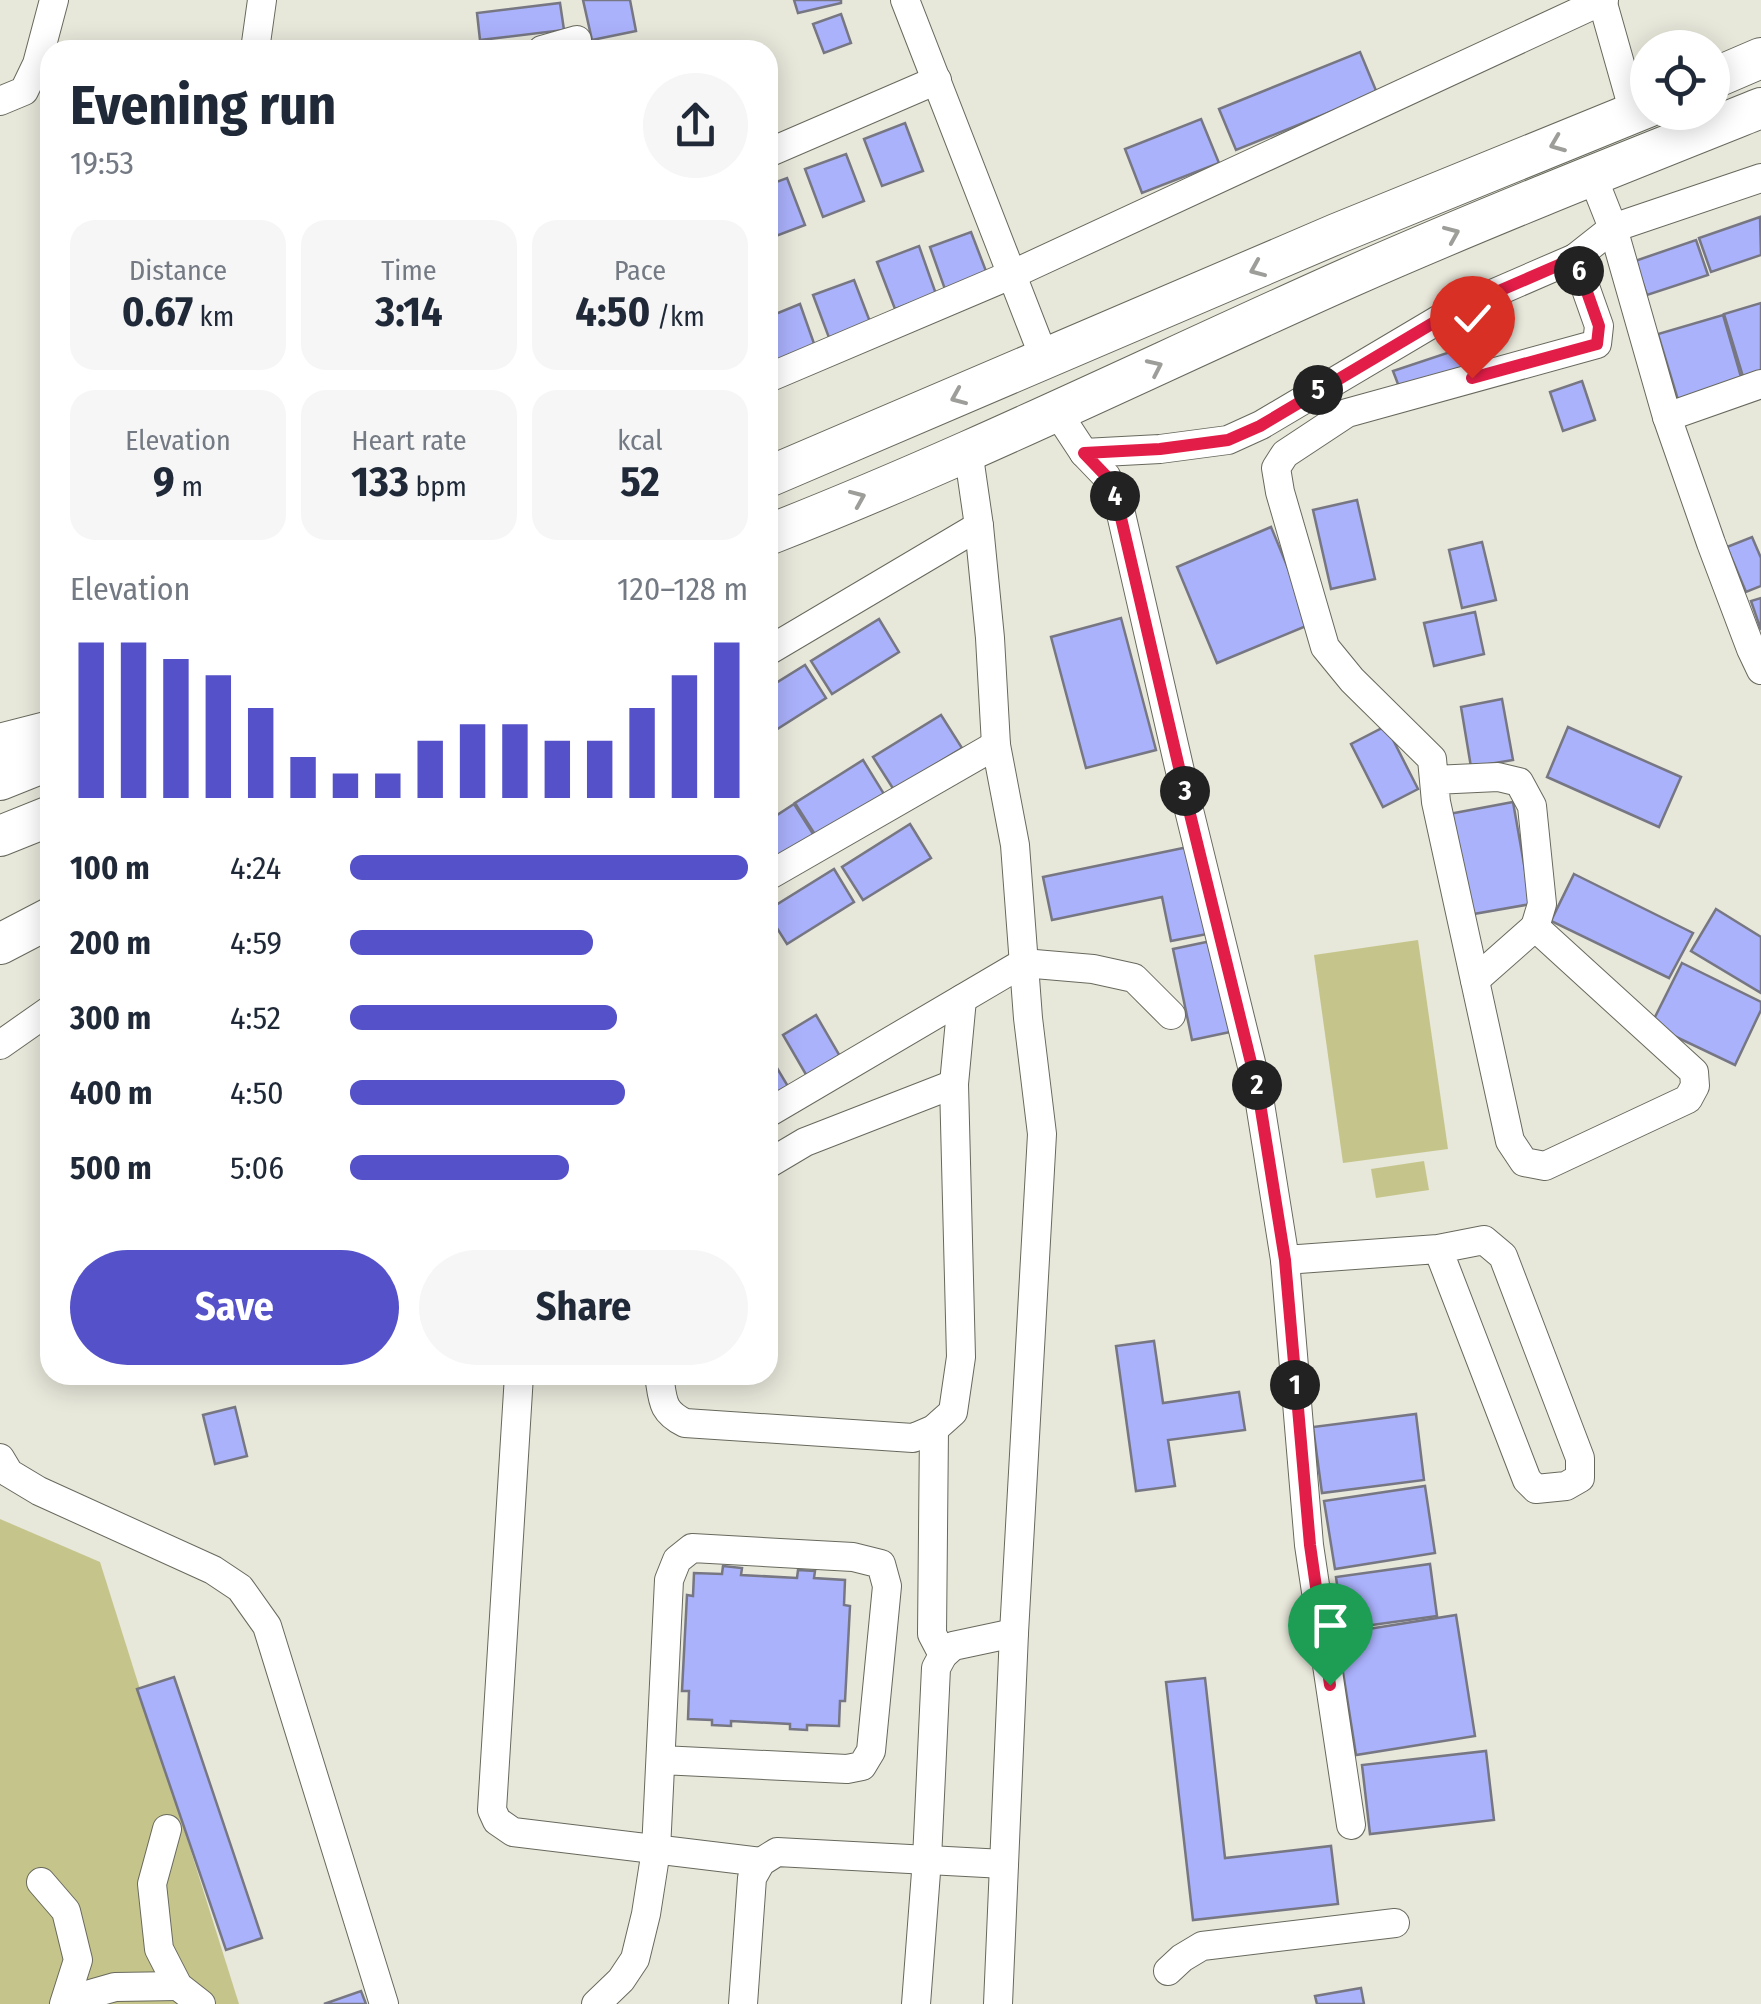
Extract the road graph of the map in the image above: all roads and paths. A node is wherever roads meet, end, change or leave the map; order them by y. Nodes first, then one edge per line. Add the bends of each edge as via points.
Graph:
1 (54, 0) edge
2 (262, 0) edge
3 (905, 0) edge
4 (1603, 0) edge
5 (43, 40) edge
6 (256, 40) edge
7 (40, 53) edge
8 (1761, 58) edge
9 (1730, 71) edge
10 (937, 80) junction
11 (1630, 80) edge
12 (0, 100) edge
13 (1761, 108) edge
14 (1630, 114) edge
15 (778, 149) edge
16 (1592, 176) junction
17 (1761, 178) edge
18 (1613, 228) junction
19 (1575, 258) junction
20 (1013, 274) junction
21 (1045, 360) junction
22 (778, 374) edge
23 (1761, 384) edge
24 (1057, 412) junction
25 (1667, 418) junction
26 (968, 450) junction
27 (1084, 453) junction
28 (778, 473) edge
29 (979, 526) junction
30 (778, 531) edge
31 (778, 646) edge
32 (1758, 655) edge
33 (40, 734) edge
34 (0, 744) edge
35 (996, 745) junction
36 (40, 764) edge
37 (0, 780) edge
38 (1434, 780) junction
39 (40, 820) edge
40 (0, 836) edge
41 (778, 870) edge
42 (40, 923) edge
43 (1535, 927) junction
44 (0, 944) edge
45 (1023, 963) junction
46 (1475, 980) junction
47 (962, 999) junction
48 (1171, 1015) dead end
49 (40, 1017) edge
50 (0, 1046) edge
51 (954, 1084) junction
52 (778, 1108) edge
53 (778, 1158) edge
54 (1438, 1249) junction
55 (1285, 1260) junction
56 (518, 1385) edge
57 (661, 1385) edge
58 (934, 1429) junction
59 (0, 1458) edge
60 (1014, 1633) junction
61 (943, 1655) junction
62 (660, 1760) junction
63 (1351, 1824) dead end
64 (167, 1829) dead end
65 (656, 1850) junction
66 (927, 1860) junction
67 (761, 1862) junction
68 (1004, 1864) junction
69 (41, 1882) dead end
70 (1394, 1923) dead end
71 (1168, 1971) dead end
72 (178, 1986) junction
73 (65, 2002) edge
74 (201, 2004) edge
75 (384, 2004) edge
76 (596, 2004) edge
77 (743, 2004) edge
78 (916, 2004) edge
79 (998, 2004) edge

1 - 5 street
2 - 6 street
3 - 10 street
4 - 11 street
4 - 20 street
7 - 12 street via 24,91
8 - 9 highway
10 - 15 street
10 - 20 street
13 - 16 highway
14 -> 21 highway
16 - 18 street
24 -> 16 highway via 1350,277
17 - 18 street
18 - 19 street
18 - 25 street
19 - 27 street via 1455,310 1228,440
19 - 38 street via 1599,326 1597,344 1348,413 1284,454 1276,468 1325,648 1432,759
20 - 21 street
20 - 22 street
21 -> 28 highway
23 - 25 street
24 - 26 highway
24 - 27 street
25 - 32 street
26 - 29 street
30 -> 26 highway
27 - 55 street via 1106,476 1118,505 1258,1091
29 - 31 street
29 - 35 street
33 - 34 highway
35 - 41 street
35 - 45 street via 1015,845
36 - 37 highway
38 - 43 street via 1518,782 1532,806 1542,904
38 - 46 street
39 - 40 highway
42 - 44 highway
43 - 46 street
43 - 46 street via 1694,1072 1688,1099 1544,1166 1524,1162 1510,1141
45 - 47 street
45 - 48 street via 1134,978
45 - 60 street via 1042,1134
47 - 51 street
47 - 52 street
49 - 50 street
51 - 53 street
51 - 58 street via 960,1358 953,1412
54 - 54 street via 1484,1240 1503,1256 1580,1458 1580,1478 1536,1489 1527,1480
54 - 55 street
55 - 63 street via 1310,1545
56 - 65 street via 492,1810 513,1832
57 - 58 street via 671,1416 685,1422 913,1438
58 - 61 street via 932,1634
59 - 75 street via 9,1474 38,1491 213,1570 240,1588 267,1626
60 - 61 street via 953,1646
60 - 68 street
61 - 66 street via 936,1668
62 - 62 street via 670,1580 677,1560 692,1548 880,1564 887,1586 872,1751 862,1766
62 - 65 street
64 - 72 street via 152,1884 159,1949
65 - 67 street
65 - 76 street via 636,1958
66 - 67 street via 777,1852
66 - 68 street
66 - 78 street
67 - 77 street via 752,1878
68 - 79 street
69 - 73 street via 66,1911 78,1960
70 - 71 street via 1202,1946
72 - 73 street via 116,1987
72 - 74 street

